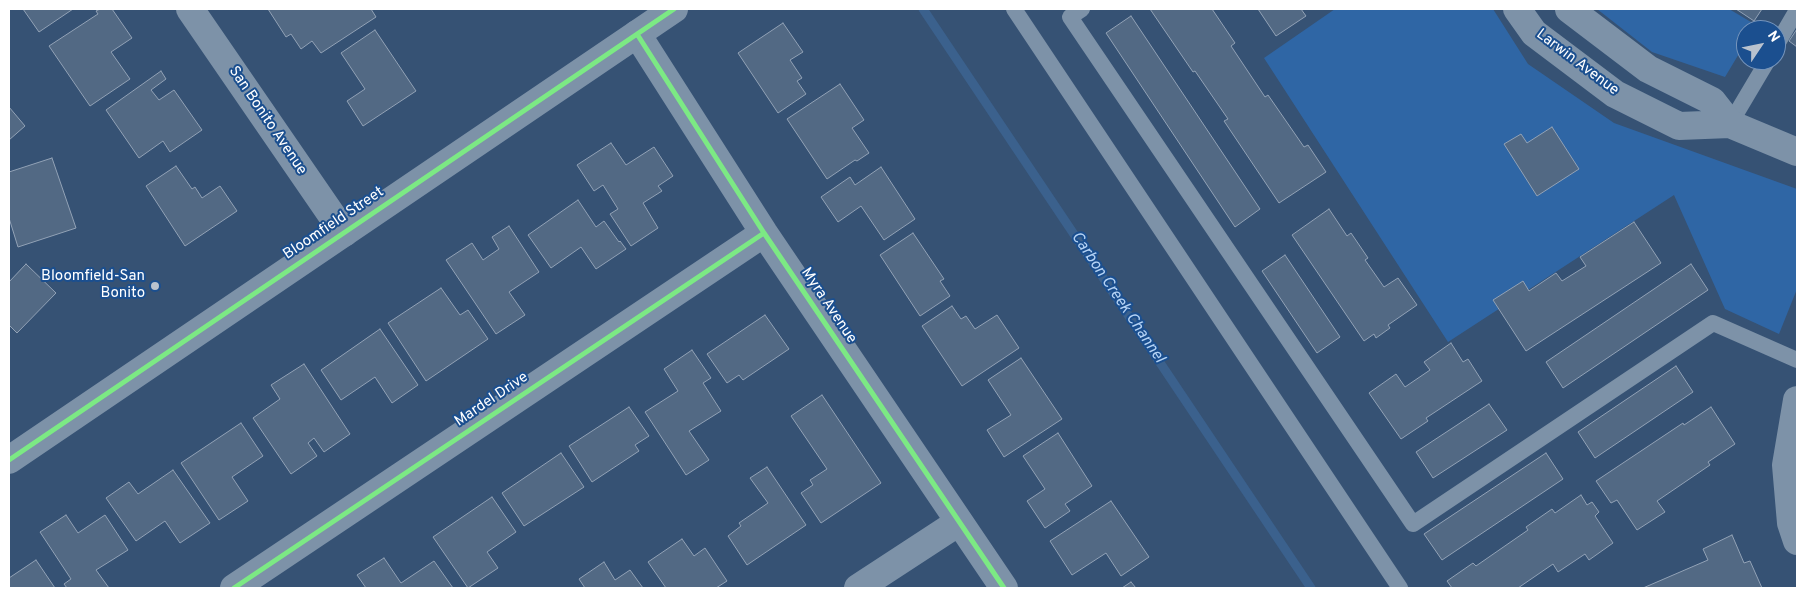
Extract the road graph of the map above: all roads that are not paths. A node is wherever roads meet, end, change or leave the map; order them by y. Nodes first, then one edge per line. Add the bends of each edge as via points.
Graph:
1 (190, 9) edge
2 (674, 9) edge
3 (1014, 9) edge
4 (1082, 9) edge
5 (1517, 9) edge
6 (1569, 9) edge
7 (1797, 10) edge
8 (1786, 29) edge
9 (637, 34) junction
10 (1762, 70) edge
11 (1730, 124) junction
12 (1797, 152) edge
13 (344, 232) junction
14 (764, 233) junction
15 (1797, 360) edge
16 (1797, 400) edge
17 (9, 460) edge
18 (959, 522) junction
19 (1797, 541) edge
20 (234, 588) edge
21 (858, 588) edge
22 (1004, 588) edge
23 (1400, 588) edge

1 - 13 street, San Bonito Avenue
2 - 9 street, Bloomfield Street
3 - 23 lane
4 - 15 lane via 1070,17 1413,524 1713,323
5 - 11 street, Larwin Avenue via 1534,32 1615,94 1679,126
6 - 11 street, Larwin Avenue via 1648,69 1712,101
7 - 8 lane
9 - 13 street, Bloomfield Street
9 - 14 street, Myra Avenue
10 - 11 lane
11 - 12 street, Larwin Avenue
13 - 17 street, Bloomfield Street
14 - 18 street, Myra Avenue
14 - 20 street, Mardel Drive
16 - 19 street via 1786,465 1790,523
18 - 21 street
18 - 22 street, Myra Avenue

